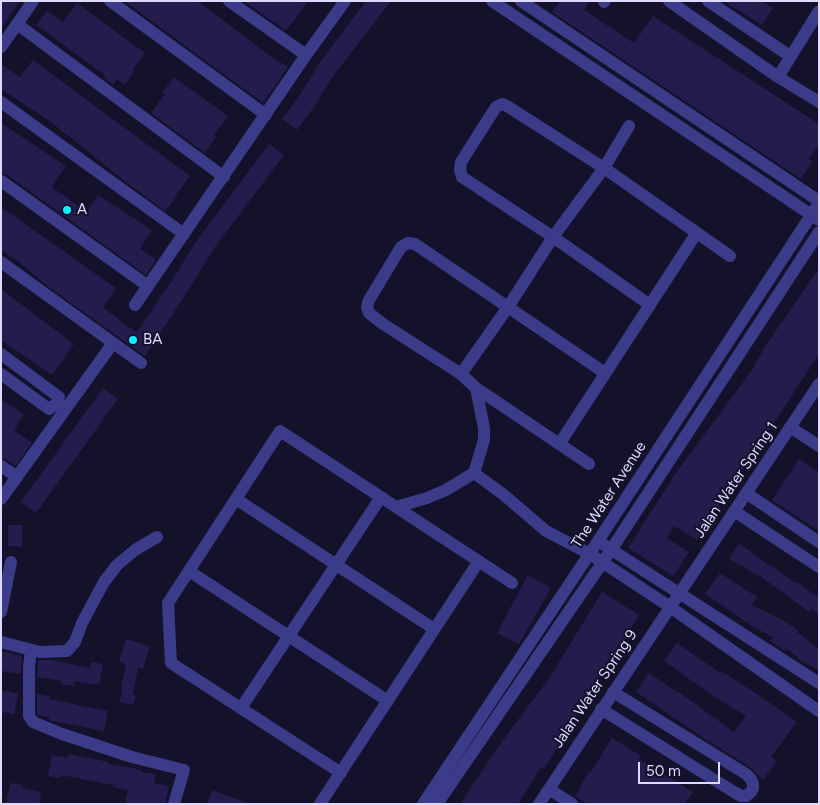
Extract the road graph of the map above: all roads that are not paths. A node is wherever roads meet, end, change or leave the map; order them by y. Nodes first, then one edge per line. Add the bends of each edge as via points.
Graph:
1 (33, 1) edge
2 (110, 1) edge
3 (229, 1) edge
4 (345, 1) edge
5 (492, 1) edge
6 (521, 1) edge
7 (669, 1) edge
8 (708, 1) edge
9 (819, 11) edge
10 (17, 24) junction
11 (1, 47) edge
12 (306, 55) junction
13 (790, 56) junction
14 (778, 77) junction
15 (1, 102) edge
16 (819, 102) edge
17 (266, 115) junction
18 (629, 126) dead end
19 (604, 168) junction
20 (224, 177) junction
21 (1, 181) edge
22 (819, 202) edge
23 (815, 218) edge
24 (819, 232) edge
25 (184, 234) junction
26 (696, 234) junction
27 (553, 237) junction
28 (730, 256) dead end
29 (1, 262) edge
30 (781, 262) junction
31 (794, 271) junction
32 (148, 286) junction
33 (136, 305) dead end
34 (650, 305) junction
35 (508, 307) junction
36 (113, 343) junction
37 (1, 354) edge
38 (141, 363) dead end
39 (605, 373) junction
40 (1, 374) edge
41 (461, 374) junction
42 (819, 384) edge
43 (476, 388) junction
44 (790, 427) junction
45 (560, 443) junction
46 (819, 446) edge
47 (589, 464) dead end
48 (1, 466) edge
49 (474, 473) junction
50 (17, 478) junction
51 (746, 493) junction
52 (2, 497) edge
53 (381, 497) junction
54 (236, 499) junction
55 (396, 507) junction
56 (734, 511) junction
57 (157, 538) dead end
58 (598, 542) junction
59 (819, 542) edge
60 (610, 550) junction
61 (590, 554) junction
62 (479, 561) junction
63 (11, 562) dead end
64 (602, 562) junction
65 (336, 565) junction
66 (819, 567) edge
67 (189, 571) junction
68 (512, 583) dead end
69 (680, 593) junction
70 (670, 607) junction
71 (1, 612) edge
72 (434, 630) junction
73 (289, 636) junction
74 (1, 642) edge
75 (31, 650) junction
76 (819, 682) edge
77 (613, 692) junction
78 (388, 701) junction
79 (241, 708) junction
80 (601, 709) junction
81 (819, 711) edge
82 (340, 773) junction
83 (549, 788) junction
84 (174, 804) edge
85 (320, 804) edge
86 (423, 804) edge
87 (437, 804) edge
88 (539, 804) edge
89 (572, 804) edge

1 - 10 street
2 - 17 street
3 - 12 street
4 - 12 street
5 - 23 street
6 - 22 street
7 - 14 street
8 - 13 street
9 - 13 street
10 - 11 street
10 - 20 street
12 - 17 street
13 - 14 street
14 - 16 street
15 - 25 street
17 - 20 street
18 - 19 street
19 - 26 street
19 - 27 street
19 - 27 street via 507,106 496,107 461,162 462,177
20 - 25 street
21 - 32 street
22 - 23 street, The Water Avenue
23 - 30 street, The Water Avenue
24 - 31 street, The Water Avenue
25 - 32 street
26 - 28 street
26 - 34 street
27 - 34 street
27 - 35 street
29 - 36 street
30 - 31 street
30 - 58 street, The Water Avenue
31 - 60 street, The Water Avenue
32 - 33 street
34 - 39 street
35 - 39 street
35 - 41 street
35 - 41 street via 415,244 401,247 368,300 369,313
36 - 38 street
36 - 50 street
37 - 40 street via 59,397 57,403 49,409
39 - 45 street
41 - 43 street
42 - 44 street, Jalan Water Spring 1
43 - 45 street
43 - 49 street via 484,440
44 - 46 street
44 - 51 street, Jalan Water Spring 1
45 - 47 street
48 - 50 street
49 - 55 street via 446,490
49 - 61 street via 546,531
50 - 52 street
51 - 56 street, Jalan Water Spring 1
51 - 59 street
53 - 54 street via 280,431
53 - 55 street
53 - 65 street
54 - 65 street
54 - 67 street
55 - 62 street
56 - 66 street
56 - 69 street, Jalan Water Spring 1
57 - 75 street via 116,565 82,623 75,642 67,650
58 - 60 street
58 - 61 street, The Water Avenue
60 - 64 street, The Water Avenue
60 - 69 street
61 - 64 street
61 - 86 street, The Water Avenue
62 - 68 street
62 - 72 street
63 - 71 street
64 - 70 street
64 - 87 street, The Water Avenue
65 - 72 street
65 - 73 street
67 - 73 street
67 - 79 street via 168,603 171,663
69 - 70 street, Jalan Water Spring 9
69 - 76 street
70 - 77 street, Jalan Water Spring 9
70 - 81 street
72 - 78 street
73 - 78 street
73 - 79 street
74 - 75 street
75 - 84 street via 29,716 33,722 132,758 184,770
77 - 80 street, Jalan Water Spring 9
77 - 80 street via 746,774 753,784 751,792 741,796
78 - 82 street
79 - 82 street
80 - 83 street, Jalan Water Spring 9
82 - 85 street
83 - 88 street, Jalan Water Spring 9
83 - 89 street

